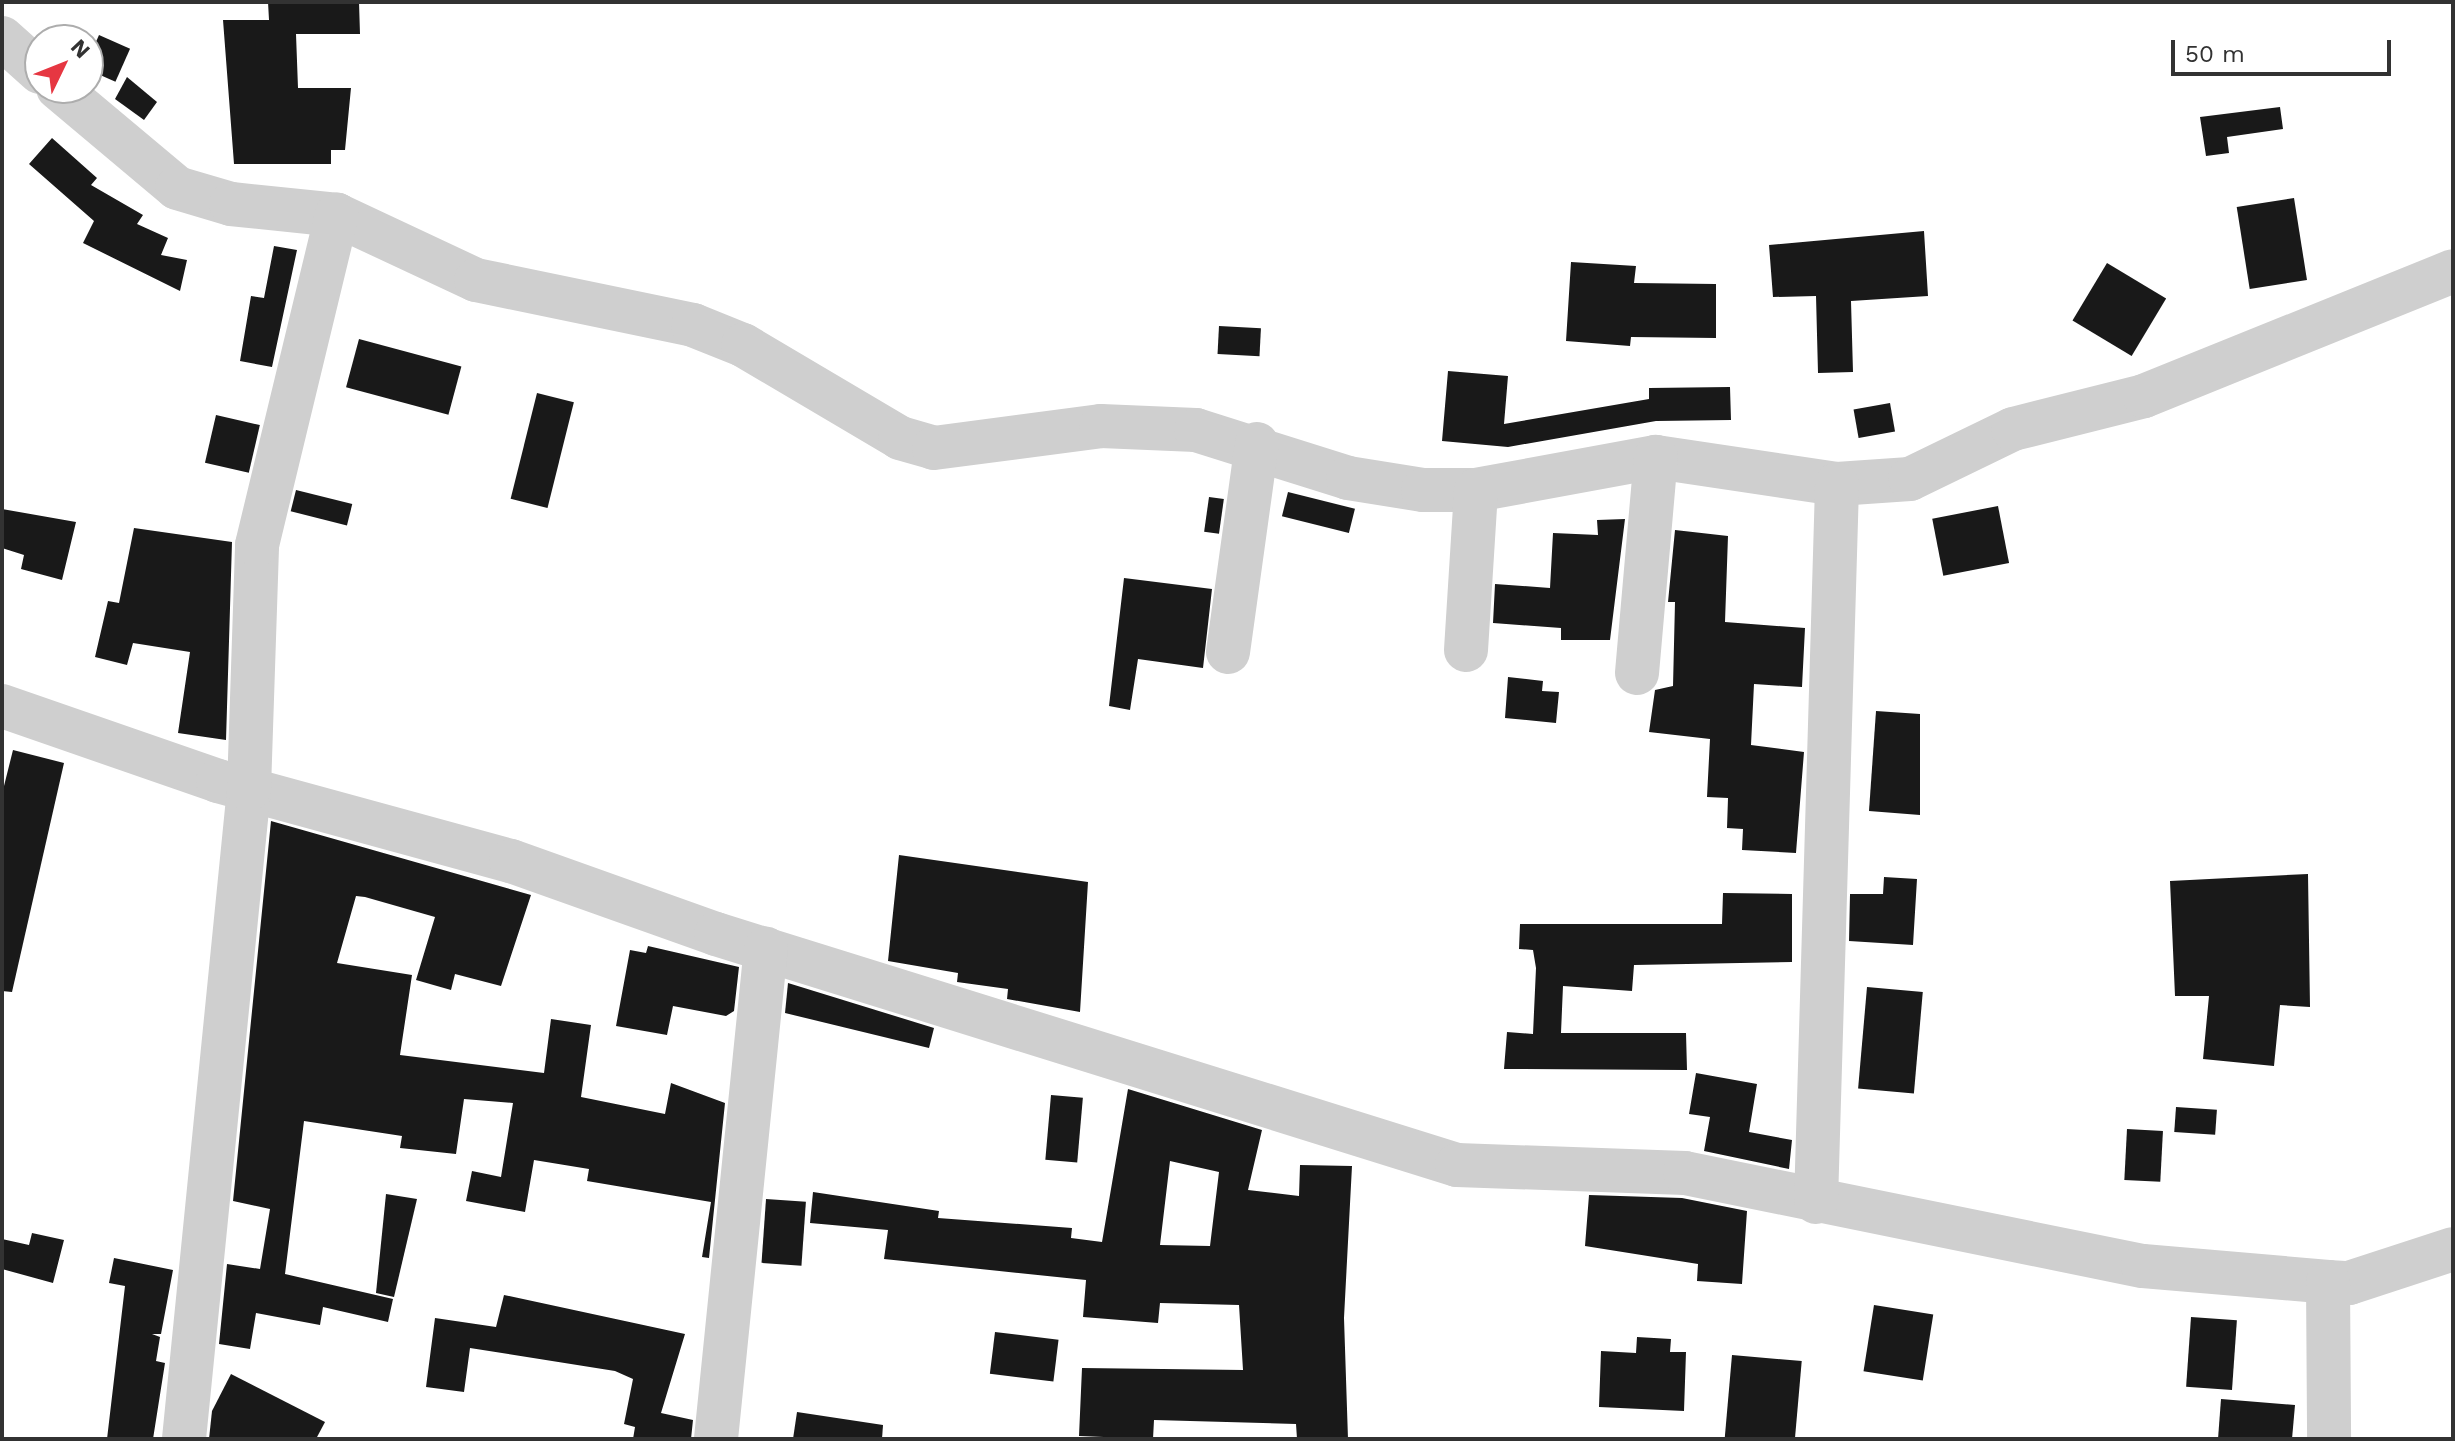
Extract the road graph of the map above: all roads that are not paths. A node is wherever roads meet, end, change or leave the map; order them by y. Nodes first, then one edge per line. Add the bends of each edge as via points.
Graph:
1 (2, 38) edge
2 (24, 58) edge
3 (77, 104) edge
4 (337, 215) junction
5 (2453, 271) edge
6 (1257, 444) junction
7 (1656, 457) junction
8 (1837, 484) junction
9 (1476, 490) junction
10 (1466, 650) dead end
11 (1228, 652) dead end
12 (1637, 673) dead end
13 (2, 706) edge
14 (249, 789) junction
15 (766, 949) junction
16 (1816, 1202) junction
17 (2453, 1249) edge
18 (2328, 1282) junction
19 (184, 1439) edge
20 (716, 1439) edge
21 (2329, 1439) edge

1 - 2 street
3 - 4 street via 177,188 231,204
4 - 6 street via 476,280 693,325 743,345 900,438 934,448 1101,426 1196,430
4 - 14 street via 257,545
5 - 8 street via 2144,396 2013,429 1910,479
6 - 9 street via 1348,478
6 - 11 street
7 - 8 street
7 - 9 street
7 - 12 street
8 - 16 street
9 - 10 street
13 - 14 street
14 - 15 street via 511,861
14 - 19 street
15 - 16 street via 1457,1165 1685,1173
15 - 20 street
16 - 18 street via 2143,1266
17 - 18 street via 2349,1283
18 - 21 street

